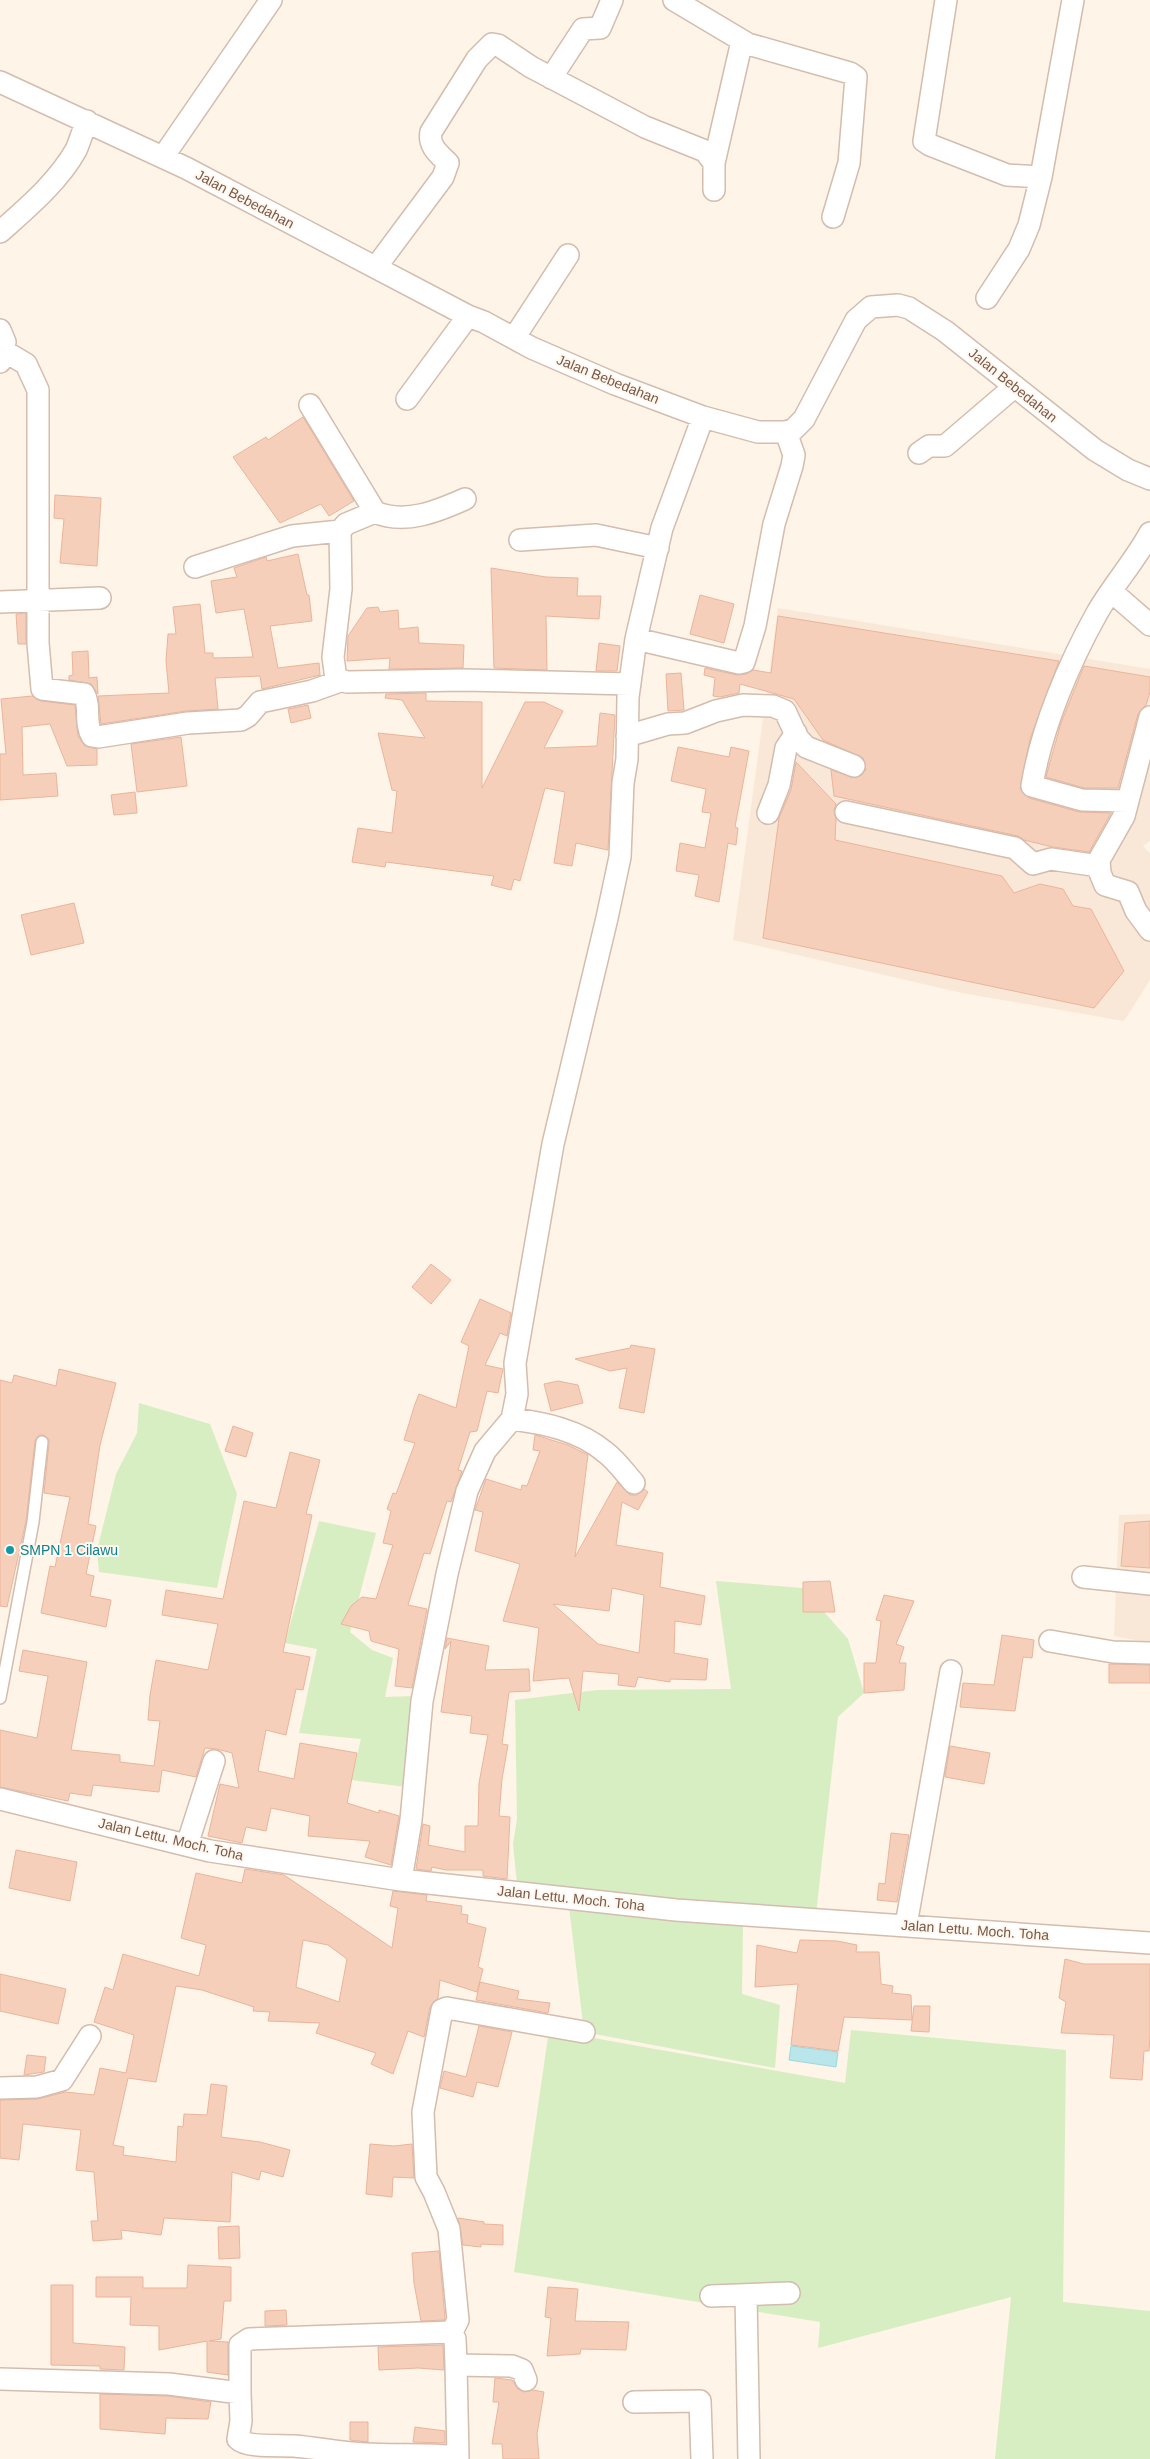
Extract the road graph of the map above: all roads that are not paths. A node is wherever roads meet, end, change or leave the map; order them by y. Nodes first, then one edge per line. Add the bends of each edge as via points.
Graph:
1 (271, 0) edge
2 (612, 0) edge
3 (674, 0) edge
4 (946, 0) edge
5 (1072, 0) edge
6 (742, 41) junction
7 (551, 78) junction
8 (0, 82) edge
9 (87, 121) junction
10 (163, 157) junction
11 (714, 163) junction
12 (1041, 177) junction
13 (714, 190) dead end
14 (833, 217) dead end
15 (0, 232) edge
16 (568, 255) dead end
17 (376, 267) junction
18 (987, 298) dead end
19 (468, 316) junction
20 (0, 330) edge
21 (514, 338) junction
22 (2, 357) edge
23 (1014, 387) junction
24 (407, 400) dead end
25 (310, 405) dead end
26 (703, 417) junction
27 (786, 432) junction
28 (919, 453) dead end
29 (1150, 479) edge
30 (466, 499) dead end
31 (375, 512) junction
32 (340, 531) junction
33 (1150, 533) edge
34 (520, 540) dead end
35 (658, 548) junction
36 (196, 567) dead end
37 (1112, 592) junction
38 (100, 598) dead end
39 (38, 599) junction
40 (0, 602) edge
41 (1150, 625) edge
42 (636, 639) junction
43 (340, 681) junction
44 (630, 684) junction
45 (1150, 717) edge
46 (796, 733) junction
47 (627, 736) junction
48 (854, 766) dead end
49 (1128, 801) junction
50 (846, 812) dead end
51 (768, 813) dead end
52 (1098, 866) junction
53 (1150, 930) edge
54 (512, 1419) junction
55 (42, 1442) dead end
56 (634, 1483) dead end
57 (1083, 1576) dead end
58 (1150, 1584) edge
59 (1050, 1641) dead end
60 (1150, 1653) edge
61 (951, 1671) dead end
62 (0, 1698) edge
63 (214, 1761) dead end
64 (0, 1799) edge
65 (187, 1845) junction
66 (401, 1880) junction
67 (906, 1925) junction
68 (1150, 1944) edge
69 (584, 2032) dead end
70 (90, 2036) dead end
71 (0, 2088) edge
72 (789, 2293) dead end
73 (746, 2295) junction
74 (711, 2296) dead end
75 (452, 2332) junction
76 (456, 2365) junction
77 (0, 2379) edge
78 (526, 2380) dead end
79 (240, 2393) junction
80 (634, 2402) dead end
81 (702, 2459) edge
82 (749, 2459) edge

1 - 10 street
2 - 7 street via 600,28 583,29
3 - 6 street
4 - 12 street via 924,141 1007,175
5 - 12 street
6 - 11 street
6 - 14 street via 856,77 848,163
7 - 11 street via 645,128 705,151
7 - 17 street via 498,45 489,45 431,132 432,146 448,163 443,176
8 - 9 street, Jalan Bebedahan
9 - 10 street, Jalan Bebedahan
9 - 15 street via 76,150 57,176
10 - 17 street, Jalan Bebedahan
11 - 13 street
12 - 18 street via 1029,226 1019,249
16 - 21 street
17 - 19 street, Jalan Bebedahan
19 - 21 street, Jalan Bebedahan
19 - 24 street
20 - 22 street via 5,342
21 - 26 street, Jalan Bebedahan via 614,384
22 - 39 street via 26,364 38,390
23 - 27 street, Jalan Bebedahan via 983,360 909,308 877,306 866,310 856,320 804,419
23 - 28 street via 945,446 929,446
23 - 29 street, Jalan Bebedahan via 1095,450
25 - 31 street
26 - 27 street, Jalan Bebedahan via 758,432
26 - 35 street via 662,528
27 - 42 street via 794,455 792,466 774,524 755,626 744,662
30 - 31 street via 433,513 413,516 391,517
31 - 32 street via 346,524
32 - 36 street via 292,536
32 - 43 street via 341,588 333,657 336,679
33 - 37 street
34 - 35 street via 596,535
35 - 42 street
37 - 41 street
37 - 49 street via 1097,612 1059,697 1032,786 1082,800
38 - 39 street
39 - 40 street
39 - 43 street via 40,687 49,692 84,694 92,736 188,723 241,720 260,702 318,690
42 - 44 street
43 - 44 street
44 - 47 street
45 - 49 street
46 - 47 street via 785,711 772,706 743,705
46 - 48 street via 806,747
46 - 51 street via 786,748 779,785
47 - 54 street via 620,857 553,1144 515,1363 517,1394
49 - 52 street
50 - 52 street via 1015,848 1033,864 1051,859
52 - 53 street via 1105,885 1128,892
54 - 56 street via 580,1436 606,1452
54 - 66 street via 485,1451 467,1491 447,1574 422,1701 411,1820
55 - 62 lane via 33,1522
57 - 58 street
59 - 60 street via 1113,1652
61 - 67 street
63 - 65 street
64 - 65 street, Jalan Lettu. Moch. Toha
65 - 66 street, Jalan Lettu. Moch. Toha
66 - 67 street, Jalan Lettu. Moch. Toha via 676,1910
67 - 68 street, Jalan Lettu. Moch. Toha
69 - 75 street via 447,2008 442,2010 423,2112 426,2177 448,2229 458,2320
70 - 71 street via 62,2080 37,2087
72 - 73 street
73 - 74 street
73 - 82 street
75 - 76 street
75 - 79 street via 249,2339 240,2345
76 - 78 street via 518,2367
76 - 79 street via 458,2458 250,2444 238,2439
77 - 79 street via 169,2384
80 - 81 street via 700,2401

